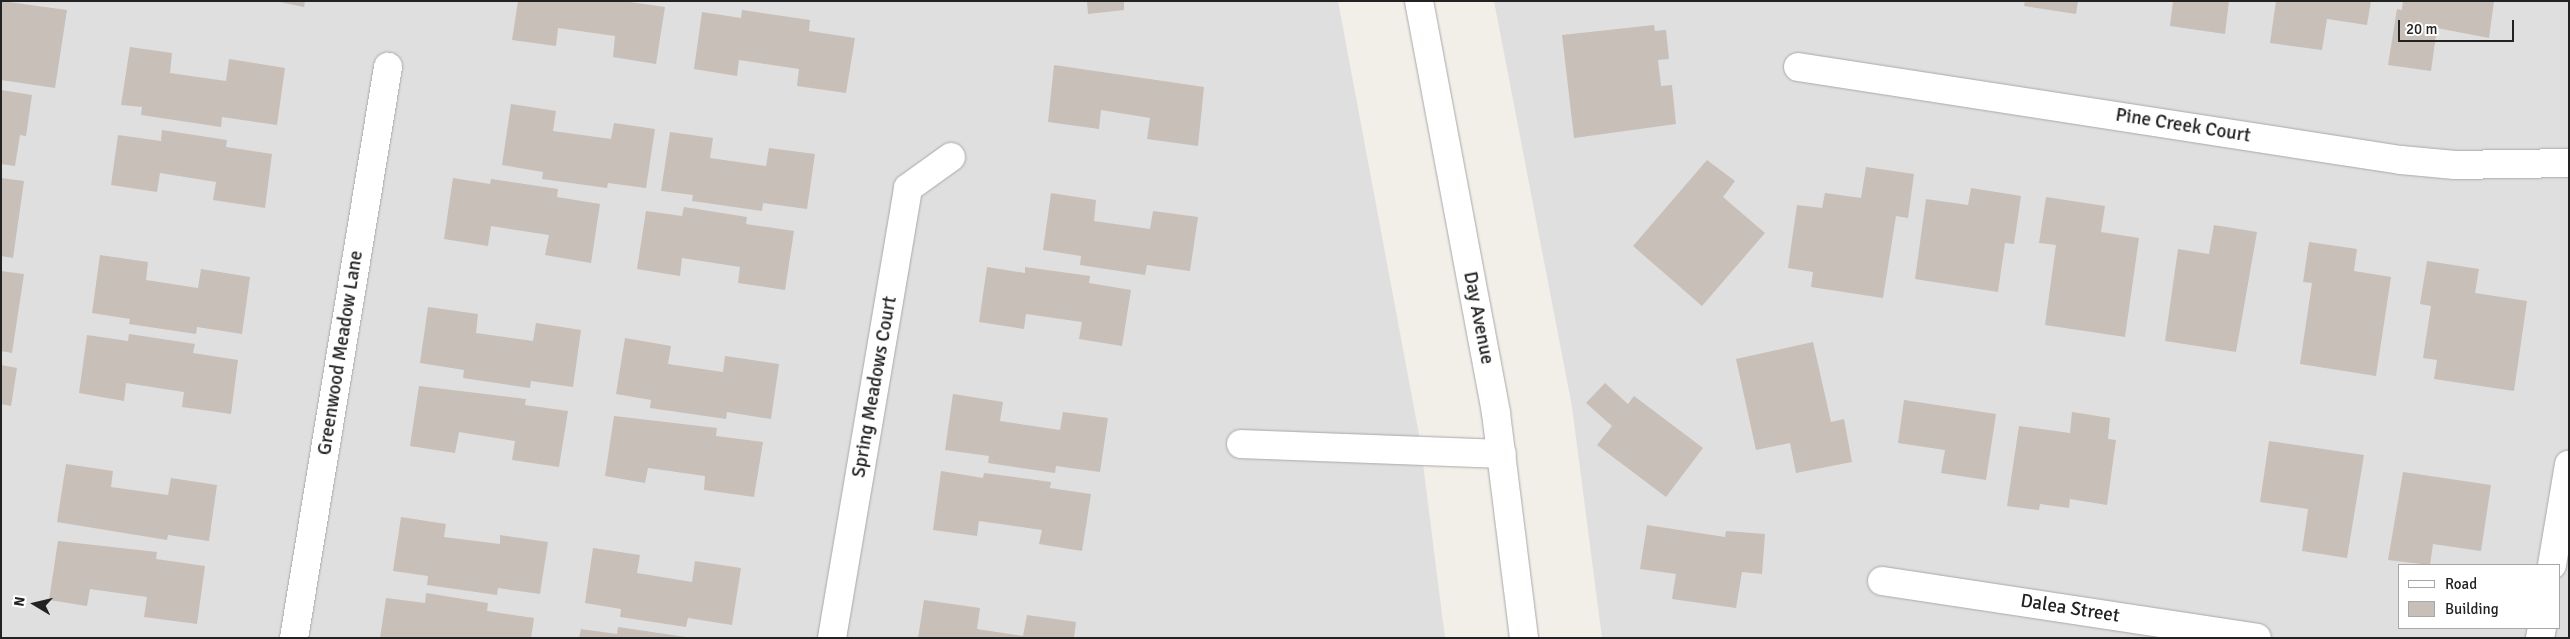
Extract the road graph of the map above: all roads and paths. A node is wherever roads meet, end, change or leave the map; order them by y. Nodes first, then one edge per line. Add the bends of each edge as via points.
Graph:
1 (1419, 1) edge
2 (388, 67) dead end
3 (1798, 68) dead end
4 (951, 156) dead end
5 (2569, 162) edge
6 (1241, 444) dead end
7 (1502, 454) junction
8 (2569, 464) edge
9 (2552, 564) edge
10 (1882, 580) dead end
11 (294, 638) edge
12 (832, 638) edge
13 (1524, 638) edge
14 (2257, 638) edge

1 - 7 street, Day Avenue
2 - 11 street, Greenwood Meadow Lane
3 - 5 street, Pine Creek Court via 2401,160 2455,165
4 - 12 street, Spring Meadows Court via 908,188
6 - 7 street
7 - 13 street, Day Avenue
8 - 9 street
10 - 14 street, Dalea Street

